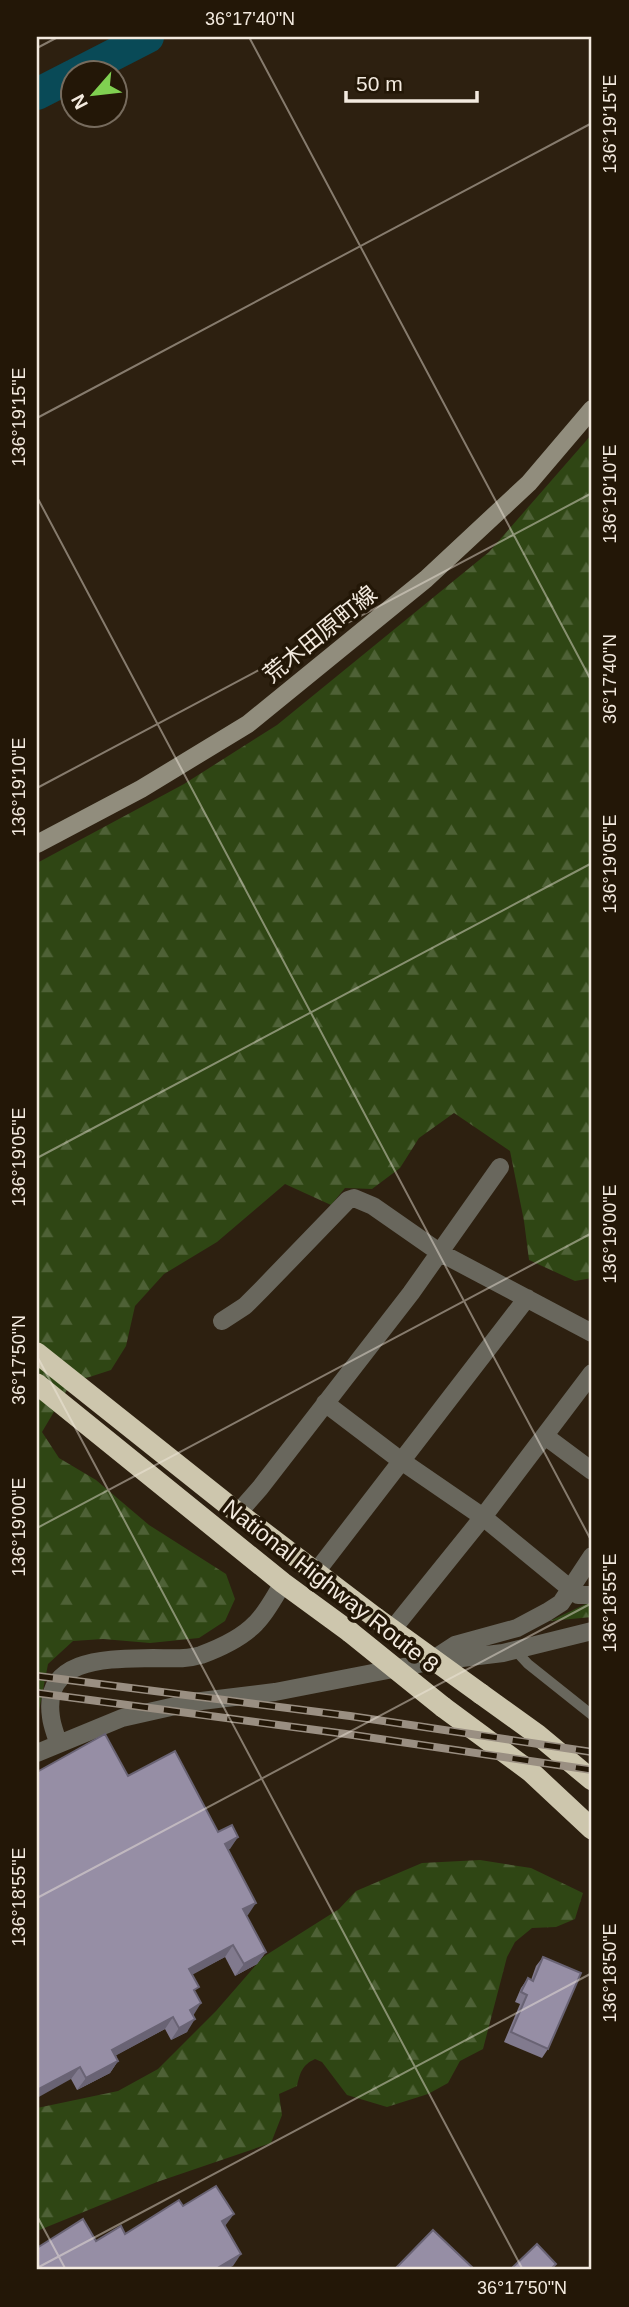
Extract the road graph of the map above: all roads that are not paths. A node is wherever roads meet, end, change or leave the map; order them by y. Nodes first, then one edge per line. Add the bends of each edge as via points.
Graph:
1 (592, 409) edge
2 (37, 844) edge
3 (500, 1167) dead end
4 (439, 1252) junction
5 (527, 1298) junction
6 (222, 1321) dead end
7 (592, 1333) edge
8 (37, 1353) edge
9 (592, 1373) edge
10 (37, 1384) edge
11 (326, 1403) junction
12 (545, 1436) junction
13 (400, 1460) junction
14 (592, 1471) edge
15 (238, 1513) junction
16 (482, 1517) junction
17 (592, 1556) edge
18 (316, 1572) junction
19 (283, 1583) junction
20 (569, 1588) junction
21 (592, 1595) edge
22 (384, 1624) junction
23 (592, 1631) edge
24 (515, 1650) junction
25 (429, 1662) junction
26 (592, 1715) edge
27 (58, 1743) junction
28 (37, 1753) edge
29 (592, 1780) edge
30 (592, 1829) edge

1 - 2 main road, 荒木田原町線 via 529,483 426,579 247,724 141,789
3 - 4 street
4 - 5 street
4 - 6 street via 354,1198 245,1306
4 - 11 street
5 - 7 street
5 - 13 street
8 - 15 highway, National Highway Route 8
9 - 12 street
10 - 19 highway, National Highway Route 8
11 - 13 street
11 - 15 street
12 - 14 street
12 - 16 street
13 - 16 street
13 - 18 street
15 - 18 highway, National Highway Route 8
16 - 20 street
16 - 22 street
17 - 20 street
18 - 22 highway, National Highway Route 8
19 - 27 street via 256,1623 211,1651 179,1659 125,1660 70,1669 57,1681 51,1697
19 - 30 highway, National Highway Route 8, bridge via 531,1772
20 - 21 street via 578,1595
20 - 25 street via 561,1603 547,1612 516,1628 455,1645
22 - 29 highway, National Highway Route 8, bridge via 538,1735
23 - 24 street
24 - 25 street
24 - 26 lane
25 - 27 street via 275,1692 193,1702 122,1718
27 - 28 street

